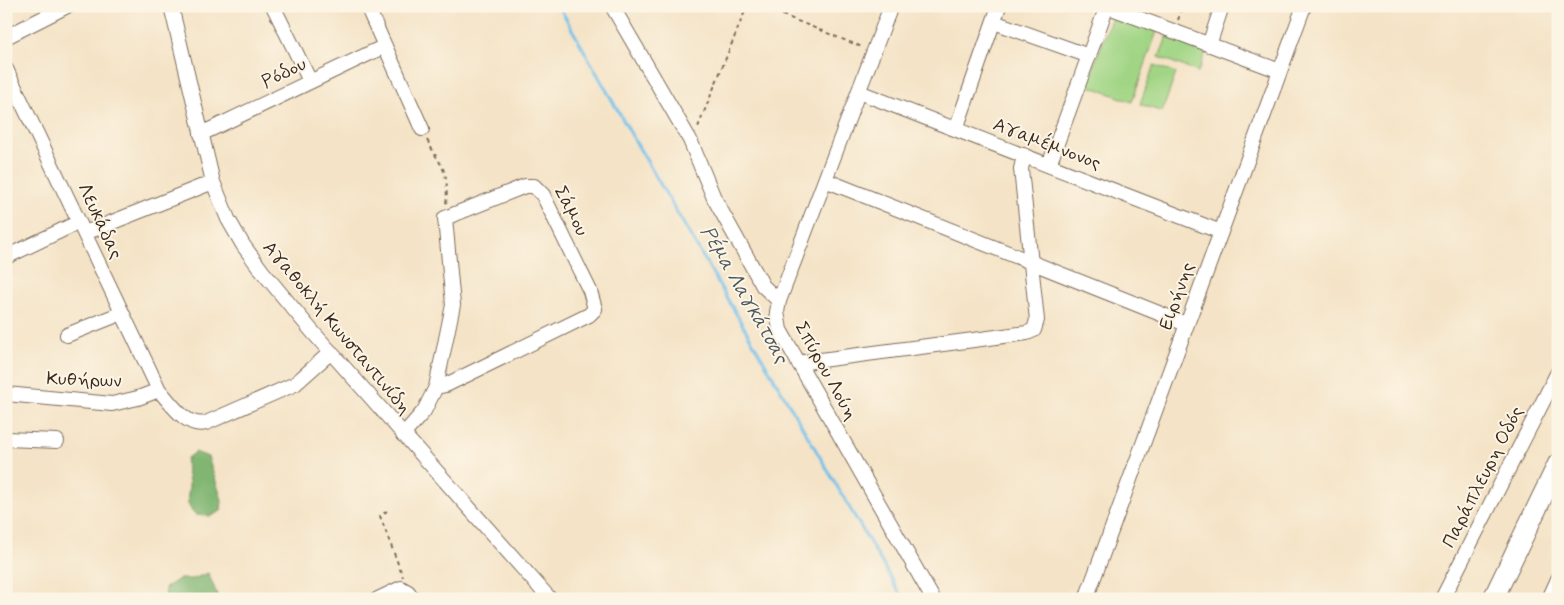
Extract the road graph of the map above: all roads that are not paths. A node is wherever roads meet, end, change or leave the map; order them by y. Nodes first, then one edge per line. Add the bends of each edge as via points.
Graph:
1 (67, 6) edge
2 (171, 6) edge
3 (273, 6) edge
4 (367, 6) edge
5 (612, 6) edge
6 (891, 6) edge
7 (999, 6) edge
8 (1107, 6) edge
9 (1222, 6) edge
10 (1304, 6) edge
11 (52, 10) edge
12 (994, 22) junction
13 (6, 36) edge
14 (1208, 44) junction
15 (385, 46) junction
16 (1089, 56) junction
17 (6, 69) edge
18 (1280, 71) junction
19 (310, 81) junction
20 (859, 92) junction
21 (422, 129) road end
22 (956, 129) junction
23 (201, 134) junction
24 (1024, 155) junction
25 (1049, 165) junction
26 (825, 180) junction
27 (213, 182) junction
28 (82, 228) junction
29 (1221, 232) junction
30 (6, 257) edge
31 (1030, 261) junction
32 (779, 301) junction
33 (122, 312) junction
34 (1186, 324) junction
35 (67, 335) dead end
36 (331, 352) junction
37 (798, 363) junction
38 (1558, 372) edge
39 (436, 387) junction
40 (159, 390) junction
41 (6, 394) edge
42 (403, 435) junction
43 (6, 439) edge
44 (57, 441) dead end
45 (1558, 464) edge
46 (1558, 579) edge
47 (409, 594) edge
48 (378, 599) edge
49 (550, 599) edge
50 (933, 599) edge
51 (1086, 599) edge
52 (1442, 599) edge
53 (1493, 599) edge
54 (1549, 599) edge

1 - 11 street
2 - 23 street, Αγαθοκλή Κωνσταντινίδη
3 - 19 street
4 - 15 street
5 - 32 street via 690,140 714,198 765,290
6 - 20 street, Σπύρου Λούη
7 - 12 street
8 - 14 street
8 - 16 street
9 - 14 street
10 - 18 street, Ειρήνης
11 - 13 street
12 - 16 street
12 - 22 street
14 - 18 street
15 - 19 street, Ρόδου
15 - 21 street
16 - 25 street
17 - 28 street, Λευκάδας
18 - 29 street, Ειρήνης
19 - 23 street, Ρόδου
20 - 22 street, Αγαμέμνονoς
20 - 26 street, Σπύρου Λούη
22 - 24 street, Αγαμέμνονoς
23 - 27 street, Αγαθοκλή Κωνσταντινίδη
24 - 25 street, Αγαμέμνονoς
24 - 31 street via 1021,169
25 - 29 street, Αγαμέμνονoς
26 - 31 street
26 - 32 street, Σπύρου Λούη
27 - 28 street
27 - 36 street, Αγαθοκλή Κωνσταντινίδη via 228,219 252,258
28 - 30 street
28 - 33 street, Λευκάδας
29 - 34 street, Ειρήνης
31 - 34 street
31 - 37 street via 1037,320 1036,328 1029,333
32 - 37 street, Σπύρου Λούη via 778,325
33 - 35 street
33 - 40 street, Λευκάδας
34 - 51 street, Ειρήνης
36 - 40 street, Λευκάδας via 291,386 202,424 188,420
36 - 42 street, Αγαθοκλή Κωνσταντινίδη
37 - 50 street, Σπύρου Λούη
38 - 52 street, Παράπλευρη Οδός
39 - 39 street, Σάμου via 595,310 590,290 536,187 525,186 445,218 453,305
39 - 42 street via 424,410
40 - 41 street, Κυθήρων via 112,404
42 - 49 street, Αγαθοκλή Κωνσταντινίδη
43 - 44 street
45 - 53 highway
46 - 54 street
47 - 48 street via 399,588

